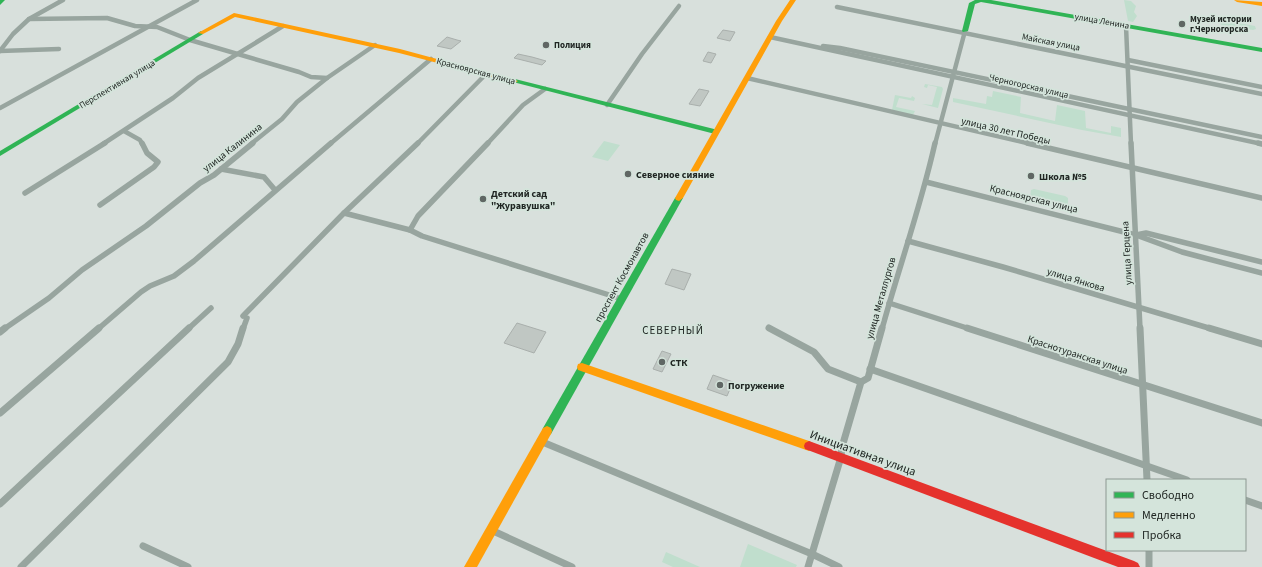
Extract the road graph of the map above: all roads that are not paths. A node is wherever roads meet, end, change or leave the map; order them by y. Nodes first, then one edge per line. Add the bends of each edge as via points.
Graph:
1 (2, 0) edge
2 (63, 0) edge
3 (197, 0) edge
4 (793, 0) edge
5 (1237, 0) edge
6 (0, 3) edge
7 (1262, 4) edge
8 (679, 6) dead end
9 (837, 7) dead end
10 (234, 15) joint
11 (29, 19) junction
12 (283, 26) junction
13 (1126, 26) junction
14 (147, 28) junction
15 (964, 32) junction
16 (770, 37) junction
17 (190, 40) junction
18 (375, 45) junction
19 (59, 49) dead end
20 (1262, 50) edge
21 (0, 51) edge
22 (237, 53) junction
23 (431, 59) junction
24 (1128, 60) junction
25 (1128, 66) junction
26 (486, 74) junction
27 (952, 74) junction
28 (327, 78) junction
29 (747, 78) junction
30 (1262, 87) edge
31 (545, 89) junction
32 (1262, 94) edge
33 (606, 105) junction
34 (0, 108) edge
35 (1130, 113) junction
36 (940, 124) junction
37 (124, 131) junction
38 (715, 132) junction
39 (1262, 137) edge
40 (1262, 144) edge
41 (0, 154) edge
42 (1132, 168) junction
43 (221, 169) junction
44 (926, 182) junction
45 (275, 190) junction
46 (25, 193) dead end
47 (1262, 198) edge
48 (100, 204) dead end
49 (344, 213) junction
50 (410, 230) junction
51 (1136, 235) junction
52 (908, 241) junction
53 (1262, 262) edge
54 (1262, 273) edge
55 (622, 299) junction
56 (889, 303) junction
57 (211, 308) dead end
58 (1139, 308) junction
59 (769, 328) dead end
60 (0, 332) edge
61 (1262, 344) edge
62 (582, 367) junction
63 (870, 369) junction
64 (861, 382) junction
65 (1142, 386) junction
66 (0, 413) edge
67 (1262, 423) edge
68 (540, 442) junction
69 (841, 457) junction
70 (1147, 466) junction
71 (1147, 479) edge
72 (1184, 479) edge
73 (1246, 500) edge
74 (0, 504) edge
75 (1262, 506) edge
76 (490, 530) junction
77 (143, 546) dead end
78 (1149, 551) edge
79 (812, 554) junction
80 (21, 567) edge
81 (188, 567) edge
82 (470, 567) edge
83 (572, 567) edge
84 (808, 567) edge
85 (839, 567) edge
86 (1134, 567) edge
87 (1149, 567) edge

1 - 6 main road
2 - 11 street
3 - 14 street
4 - 16 main road, проспект Космонавтов
5 - 7 main road
8 - 33 street
9 - 15 street, Майская улица
10 - 12 main road, Красноярская улица
10 - 17 main road, Перспективная улица
11 - 14 street via 107,18
11 - 21 street
12 - 18 main road, Красноярская улица
12 - 22 street
13 - 15 main road, улица Ленина via 981,0 972,3
13 - 20 main road, улица Ленина
13 - 24 street, улица Герцена
14 - 17 street via 157,27
14 - 34 street
15 - 25 street, Майская улица
15 - 27 street, улица Металлургов
16 - 27 street, Черногорская улица
16 - 29 main road, проспект Космонавтов
17 - 22 street
17 - 41 main road, Перспективная улица
18 - 23 main road, Красноярская улица
18 - 28 street, улица Калинина
19 - 21 street
22 - 28 street via 311,77
22 - 37 street
23 - 26 main road, Красноярская улица
23 - 45 street
24 - 25 street, улица Герцена
24 - 30 street
25 - 32 street, Майская улица
25 - 35 street, улица Герцена
26 - 31 main road, Красноярская улица
26 - 49 street
27 - 35 street, Черногорская улица
27 - 36 street, улица Металлургов
28 - 43 street, улица Калинина
29 - 36 street, улица 30 лет Победы
29 - 38 main road, проспект Космонавтов
31 - 33 main road, Красноярская улица
31 - 50 street via 523,104 452,183 418,216
33 - 38 main road, Красноярская улица
35 - 39 street, Черногорская улица
35 - 40 street, Черногорская улица
35 - 42 street, улица Герцена
36 - 42 street, улица 30 лет Победы
36 - 44 street, улица Металлургов
37 - 46 street
37 - 48 street via 140,140 147,153 158,162
38 - 55 main road, проспект Космонавтов
42 - 47 street, улица 30 лет Победы
42 - 51 street, улица Герцена
43 - 45 street via 264,177
43 - 60 street, улица Калинина
44 - 51 street, Красноярская улица
44 - 52 street, улица Металлургов
45 - 66 street via 194,261 174,276 142,292
49 - 50 street
49 - 80 street via 245,317 238,344 228,362
50 - 55 street
51 - 53 street, Красноярская улица via 1146,233
51 - 54 street, Красноярская улица via 1154,244
51 - 58 street, улица Герцена
52 - 56 street, улица Металлургов
52 - 58 street, улица Янкова
55 - 62 main road, проспект Космонавтов
56 - 63 street, улица Металлургов
56 - 65 street, Краснотуранская улица
57 - 74 street
58 - 61 street, улица Янкова
58 - 65 street, улица Герцена
59 - 64 street via 814,352 828,369
62 - 68 main road, проспект Космонавтов
62 - 69 main road, Инициативная улица
63 - 64 street, улица Металлургов via 868,378
63 - 70 street
64 - 69 street, улица Металлургов
65 - 67 street, Краснотуранская улица
65 - 70 street, улица Герцена
68 - 76 main road, проспект Космонавтов
68 - 79 street
69 - 79 street, улица Металлургов
69 - 86 main road, Инициативная улица
70 - 71 street, улица Герцена
70 - 72 street
73 - 75 street
76 - 82 main road, проспект Космонавтов
76 - 83 street
77 - 81 street
78 - 87 street
79 - 84 street, улица Металлургов
79 - 85 street

